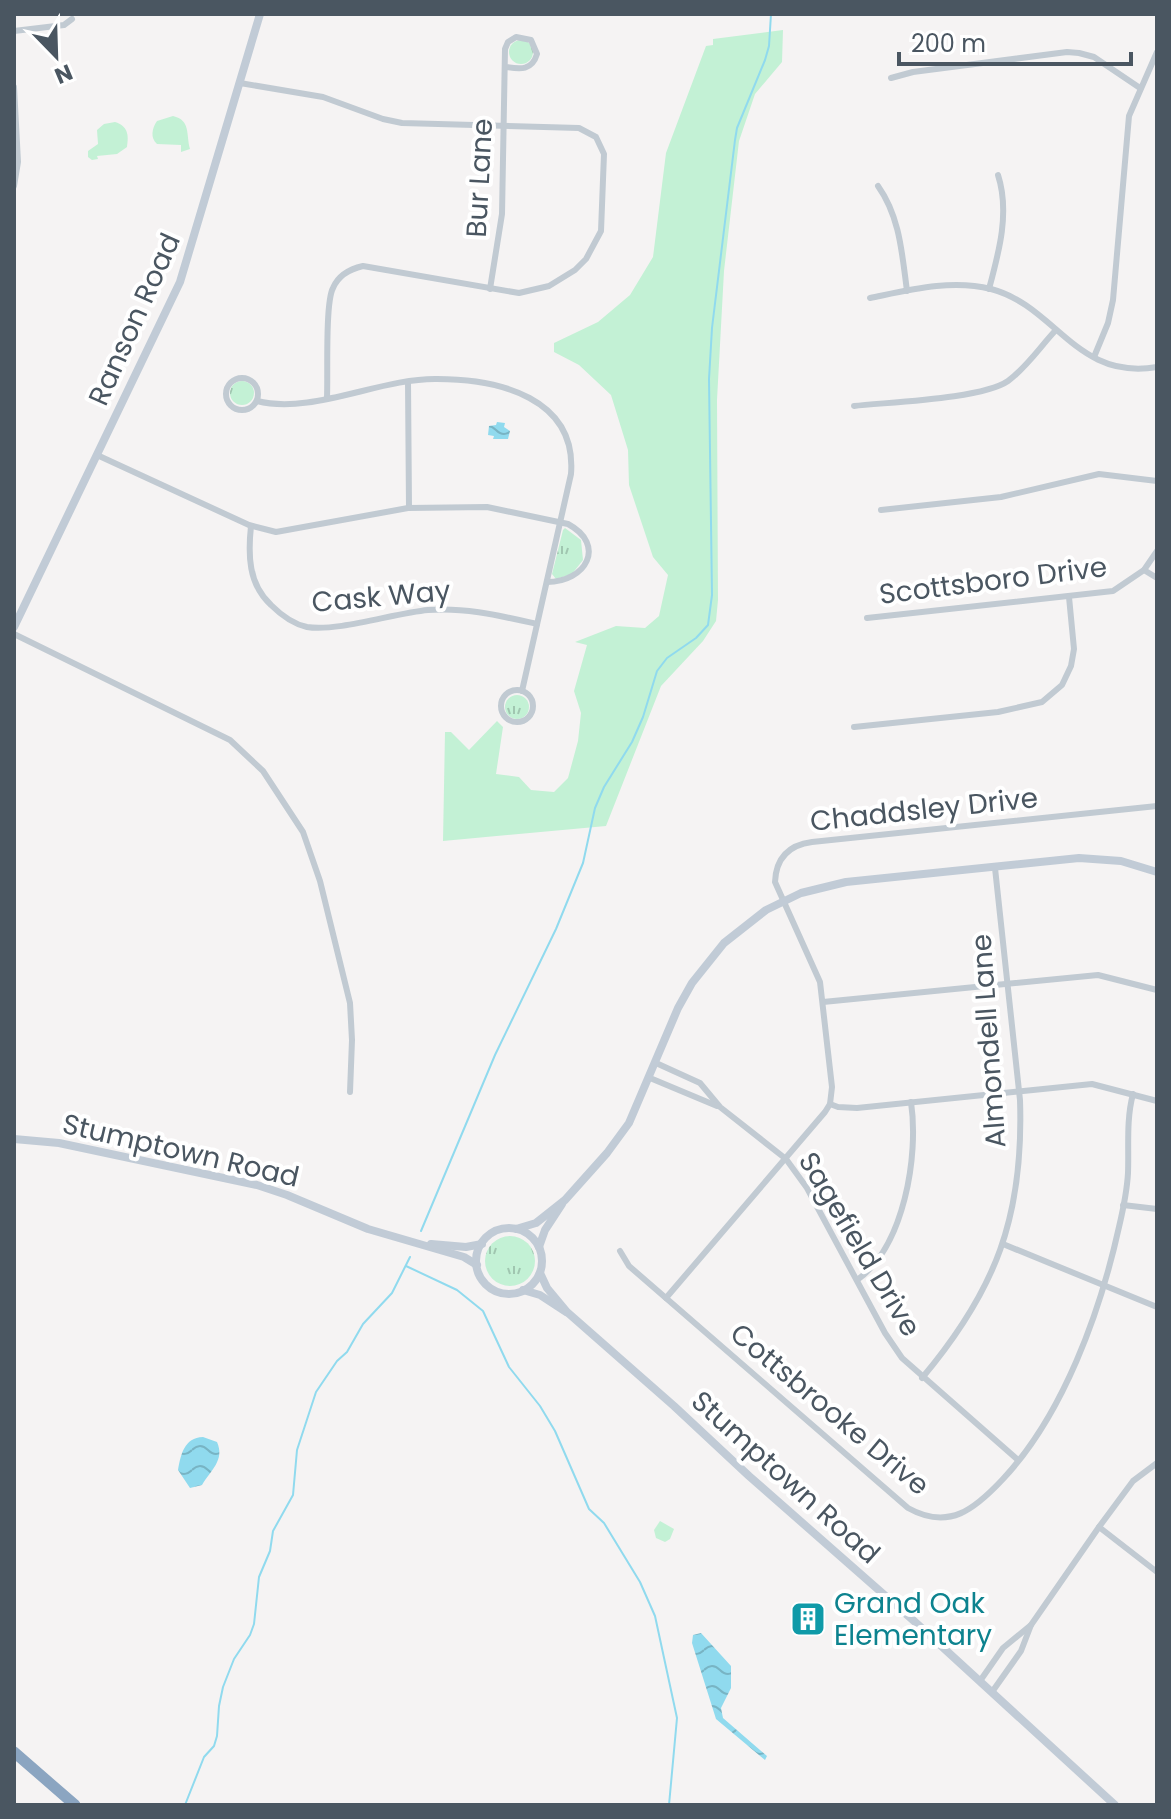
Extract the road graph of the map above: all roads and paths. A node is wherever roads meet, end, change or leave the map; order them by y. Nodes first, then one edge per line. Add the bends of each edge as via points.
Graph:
1 (260, 14) edge
2 (72, 19) dead end
3 (14, 31) edge
4 (1157, 52) edge
5 (506, 67) junction
6 (891, 78) dead end
7 (240, 83) junction
8 (14, 87) edge
9 (1140, 88) junction
10 (504, 127) junction
11 (998, 175) dead end
12 (14, 186) edge
13 (878, 186) dead end
14 (490, 289) junction
15 (989, 289) junction
16 (907, 291) junction
17 (870, 298) dead end
18 (1055, 331) junction
19 (1094, 357) junction
20 (1157, 367) edge
21 (408, 382) junction
22 (327, 397) junction
23 (257, 401) junction
24 (854, 406) dead end
25 (97, 455) junction
26 (1157, 481) edge
27 (409, 508) junction
28 (881, 510) dead end
29 (560, 523) junction
30 (251, 526) junction
31 (1157, 551) edge
32 (1144, 570) junction
33 (1157, 578) edge
34 (547, 582) junction
35 (1069, 597) junction
36 (867, 618) dead end
37 (537, 624) junction
38 (14, 627) edge
39 (14, 634) edge
40 (522, 691) junction
41 (854, 727) dead end
42 (1157, 806) edge
43 (995, 868) junction
44 (1157, 872) edge
45 (783, 901) junction
46 (1006, 983) junction
47 (1157, 990) edge
48 (823, 1002) junction
49 (656, 1063) junction
50 (650, 1078) junction
51 (1019, 1090) junction
52 (350, 1092) dead end
53 (1133, 1094) junction
54 (1157, 1101) edge
55 (911, 1102) junction
56 (830, 1104) junction
57 (720, 1107) junction
58 (14, 1139) edge
59 (786, 1159) junction
60 (565, 1200) junction
61 (1123, 1205) junction
62 (1157, 1209) edge
63 (516, 1229) junction
64 (426, 1244) junction
65 (482, 1244) junction
66 (1003, 1244) junction
67 (539, 1247) junction
68 (620, 1251) dead end
69 (477, 1265) junction
70 (540, 1273) junction
71 (857, 1280) junction
72 (1103, 1284) junction
73 (523, 1290) junction
74 (666, 1298) junction
75 (1157, 1307) edge
76 (567, 1312) junction
77 (922, 1378) junction
78 (1018, 1460) junction
79 (1157, 1463) edge
80 (1099, 1527) junction
81 (1157, 1572) edge
82 (1031, 1625) junction
83 (980, 1681) junction
84 (992, 1692) junction
85 (14, 1752) edge
86 (75, 1805) edge
87 (1115, 1805) edge

1 - 7 street, Ranson Road
2 - 3 street via 64,25
4 - 9 street
5 - 5 street, Bur Lane via 533,64 537,49 531,40 521,36 508,42
5 - 10 street, Bur Lane
6 - 9 street via 1067,52 1094,57
7 - 10 street via 314,95 402,123
7 - 25 street, Ranson Road via 180,282
8 - 12 street
9 - 19 street via 1127,129 1113,300
10 - 14 street, Bur Lane via 501,232
10 - 14 street via 579,128 596,137 604,154 603,216 586,259 562,279 519,293
11 - 15 street via 1004,214
13 - 16 street via 894,214
14 - 22 street via 371,267 345,273 330,295
15 - 16 street via 958,285
15 - 18 street via 1028,307
16 - 17 street
18 - 19 street
18 - 24 street via 1007,381 987,391
19 - 20 street via 1117,366
21 - 22 street
21 - 27 street
21 - 29 street via 437,378 495,387 533,399 553,413 569,444 572,464
22 - 23 street via 287,405
23 - 23 street via 236,409 226,396 228,386 241,377 251,380 258,388
25 - 30 street
25 - 38 street, Ranson Road
26 - 28 street via 1099,474 1001,497
27 - 29 street via 487,507
27 - 30 street via 276,532
29 - 34 street
29 - 34 street via 581,534 587,560 568,580
30 - 37 street, Cask Way via 255,583 278,613 297,624 321,627 430,610 483,612
31 - 32 street, Scottsboro Drive
32 - 33 street
32 - 35 street, Scottsboro Drive via 1113,591
34 - 37 street
35 - 36 street, Scottsboro Drive
35 - 41 street via 1071,666 1062,685 1042,702 998,712
37 - 40 street
39 - 52 street via 230,740 263,771 303,832 321,883 350,1003
40 - 40 street via 511,692 501,703 506,717 515,722 533,712 530,696
42 - 45 street, Chaddsley Drive via 802,843 786,852 775,870
43 - 44 street via 1100,858
43 - 45 street via 846,882
43 - 46 street, Almondell Lane
45 - 48 street, Chaddsley Drive via 818,974
45 - 49 street via 745,925 707,962 678,1008
46 - 47 street via 1098,975
46 - 48 street
46 - 51 street, Almondell Lane
48 - 56 street, Chaddsley Drive
49 - 50 street
49 - 57 street, Sagefield Drive via 700,1083
50 - 57 street
50 - 60 street via 620,1136
51 - 53 street via 1092,1084
51 - 55 street
51 - 66 street, Almondell Lane via 1017,1183
53 - 54 street
53 - 61 street, Cottsbrooke Drive
55 - 56 street via 848,1109
55 - 71 street via 913,1150 904,1203 880,1256
56 - 59 street
57 - 59 street, Sagefield Drive
58 - 64 street, Stumptown Road via 59,1143 257,1185 368,1229
59 - 71 street, Sagefield Drive
59 - 74 street
60 - 63 street via 536,1223
60 - 67 street
61 - 62 street
61 - 72 street, Cottsbrooke Drive
63 - 65 street via 493,1232
63 - 67 street
64 - 65 street, Stumptown Road
64 - 69 street, Stumptown Road
65 - 69 street
66 - 72 street
66 - 77 street, Almondell Lane via 980,1299
67 - 70 street
68 - 74 street, Cottsbrooke Drive via 629,1266
69 - 73 street via 493,1289
70 - 73 street
70 - 76 street, Stumptown Road
71 - 77 street, Sagefield Drive via 893,1346
72 - 75 street
72 - 78 street, Cottsbrooke Drive via 1063,1391
73 - 76 street, Stumptown Road
74 - 78 street, Cottsbrooke Drive via 918,1514 939,1518 965,1513
76 - 83 street, Stumptown Road
77 - 78 street, Sagefield Drive
79 - 80 street via 1133,1481
80 - 81 street
80 - 82 street
82 - 83 street via 1003,1648
82 - 84 street via 1021,1651
83 - 84 street, Stumptown Road
84 - 87 street, Stumptown Road
85 - 86 highway

